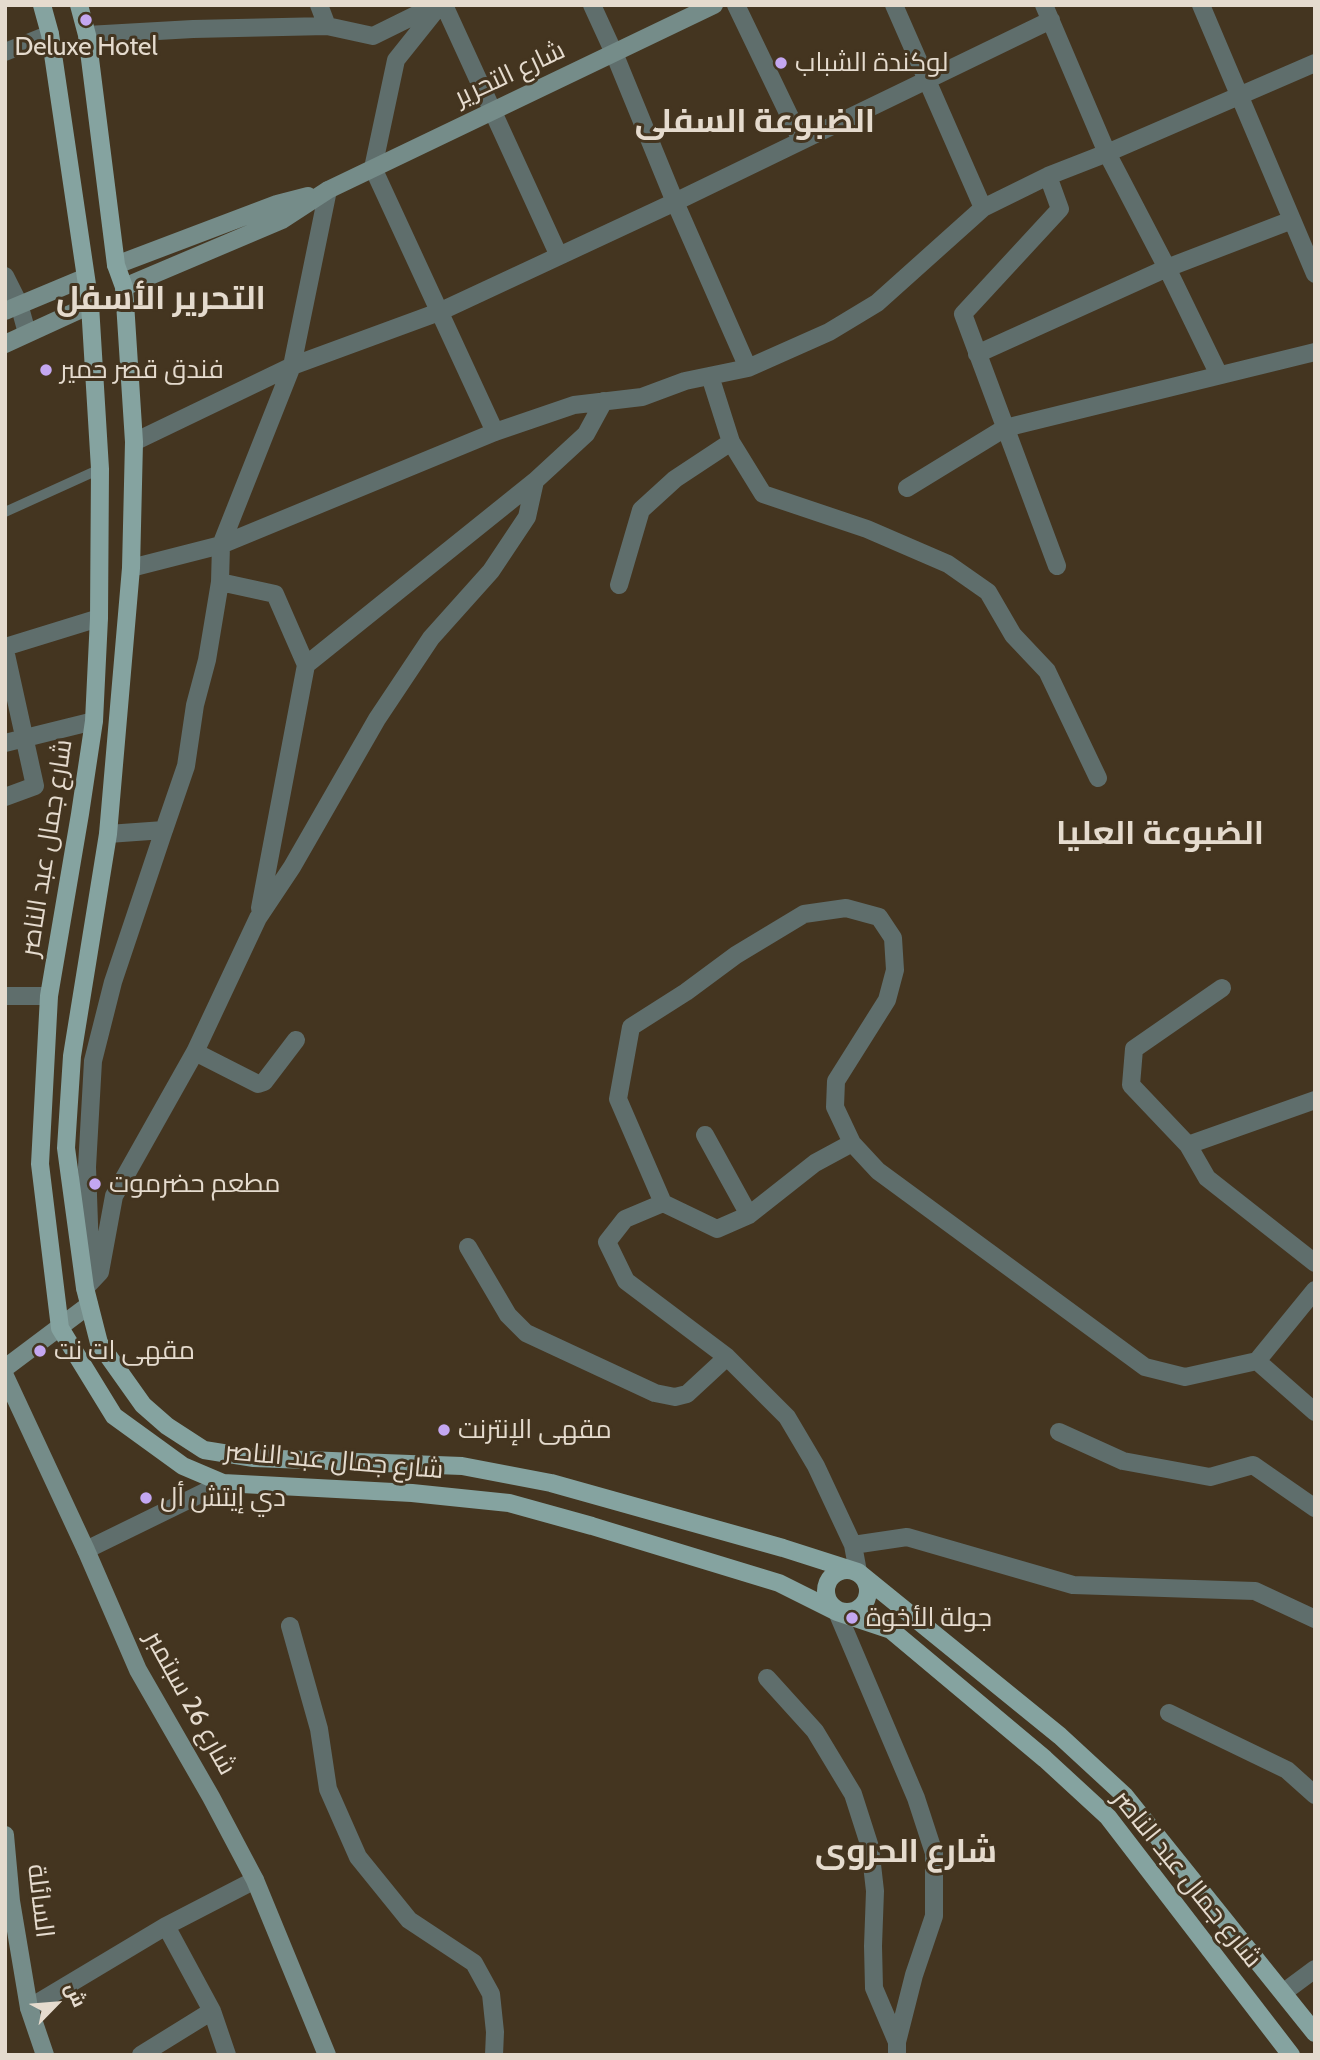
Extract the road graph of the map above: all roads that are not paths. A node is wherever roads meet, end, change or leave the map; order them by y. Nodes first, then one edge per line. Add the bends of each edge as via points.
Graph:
1 (42, 5) edge
2 (79, 5) edge
3 (318, 5) edge
4 (440, 5) edge
5 (592, 5) edge
6 (714, 5) edge
7 (736, 5) edge
8 (894, 5) edge
9 (1200, 5) edge
10 (1047, 12) edge
11 (327, 26) junction
12 (50, 34) junction
13 (87, 35) junction
14 (5, 52) edge
15 (614, 53) junction
16 (1315, 63) edge
17 (926, 79) junction
18 (1239, 96) junction
19 (494, 110) junction
20 (801, 140) junction
21 (1107, 153) junction
22 (373, 168) junction
23 (1048, 176) junction
24 (328, 190) junction
25 (675, 202) junction
26 (983, 208) junction
27 (1292, 220) junction
28 (559, 256) junction
29 (116, 265) junction
30 (1167, 268) junction
31 (1315, 274) edge
32 (5, 276) edge
33 (85, 278) junction
34 (124, 287) junction
35 (90, 305) junction
36 (12, 308) edge
37 (439, 312) junction
38 (27, 333) junction
39 (5, 344) edge
40 (1315, 352) edge
41 (977, 354) junction
42 (292, 366) junction
43 (748, 368) junction
44 (1219, 375) junction
45 (710, 376) junction
46 (604, 401) junction
47 (1005, 428) junction
48 (495, 432) junction
49 (134, 442) junction
50 (731, 443) junction
51 (100, 469) junction
52 (535, 481) junction
53 (907, 488) dead end
54 (5, 512) edge
55 (221, 545) junction
56 (1057, 566) dead end
57 (131, 568) junction
58 (220, 582) junction
59 (619, 585) dead end
60 (99, 618) junction
61 (5, 649) edge
62 (306, 665) junction
63 (94, 721) junction
64 (14, 740) edge
65 (1098, 778) dead end
66 (5, 797) edge
67 (164, 830) junction
68 (108, 834) junction
69 (258, 918) junction
70 (1222, 988) dead end
71 (5, 996) edge
72 (49, 996) junction
73 (296, 1040) dead end
74 (194, 1052) junction
75 (1315, 1100) edge
76 (705, 1135) dead end
77 (852, 1143) junction
78 (1188, 1145) junction
79 (663, 1203) junction
80 (749, 1215) junction
81 (468, 1247) dead end
82 (1315, 1264) edge
83 (1315, 1290) edge
84 (88, 1291) junction
85 (61, 1328) junction
86 (727, 1357) junction
87 (1257, 1361) junction
88 (5, 1368) edge
89 (5, 1376) edge
90 (1315, 1412) edge
91 (1059, 1432) dead end
92 (223, 1483) junction
93 (1315, 1508) edge
94 (853, 1545) junction
95 (86, 1549) junction
96 (859, 1572) junction
97 (837, 1612) junction
98 (1315, 1619) edge
99 (290, 1626) dead end
100 (767, 1678) dead end
101 (1170, 1713) dead end
102 (1315, 1795) edge
103 (5, 1835) edge
104 (254, 1880) junction
105 (8, 1897) edge
106 (166, 1926) junction
107 (1315, 1969) edge
108 (1284, 1992) junction
109 (29, 2008) junction
110 (212, 2011) junction
111 (1315, 2034) edge
112 (897, 2048) edge
113 (46, 2055) edge
114 (141, 2055) edge
115 (227, 2055) edge
116 (327, 2055) edge
117 (494, 2055) edge
118 (1291, 2055) edge

1 - 12 main road, شارع جمال عبد الناصر
2 - 13 main road, شارع جمال عبد الناصر
3 - 11 street
4 - 11 street via 373,36
4 - 19 street
4 - 22 street via 396,60
5 - 15 street
6 - 15 main road, شارع التحرير
7 - 20 street
8 - 17 street
9 - 18 street
10 - 17 street
10 - 21 street
11 - 13 street
12 - 14 street
12 - 33 main road, شارع جمال عبد الناصر
13 - 29 main road, شارع جمال عبد الناصر
15 - 19 main road, شارع التحرير
15 - 25 street
16 - 18 street
17 - 20 street
17 - 26 street
18 - 21 street
18 - 27 street
19 - 22 main road, شارع التحرير
19 - 28 street
20 - 25 street
21 - 23 street
21 - 30 street
22 - 24 main road, شارع التحرير
22 - 37 street
23 - 26 street
23 - 41 street via 1060,209 962,314
24 - 29 main road, شارع التحرير via 277,204
24 - 34 main road, شارع التحرير via 282,219
24 - 42 street
25 - 28 street
25 - 43 street
26 - 43 street via 877,303 829,332
27 - 30 street
27 - 31 street
28 - 37 street
29 - 34 main road, شارع جمال عبد الناصر
30 - 41 street
30 - 44 street
32 - 36 street
33 - 35 main road, شارع جمال عبد الناصر
33 - 36 main road
34 - 49 main road, شارع جمال عبد الناصر
35 - 38 main road
35 - 51 main road, شارع جمال عبد الناصر
36 - 38 street
37 - 42 street
37 - 48 street
38 - 39 main road
40 - 44 street
41 - 47 street
42 - 49 street
42 - 55 street
43 - 45 street
44 - 47 street
45 - 46 street via 642,397
45 - 50 street
46 - 48 street via 574,405
46 - 52 street via 586,434
47 - 53 street
47 - 56 street
48 - 55 street
49 - 57 main road, شارع جمال عبد الناصر
50 - 59 street via 675,479 641,510
50 - 65 street via 764,494 937,559 988,593 1013,635 1047,671
51 - 54 lane
51 - 60 main road, شارع جمال عبد الناصر
52 - 62 street
52 - 69 street via 527,517 491,571 431,638
55 - 57 street
55 - 58 street
57 - 68 main road, شارع جمال عبد الناصر
58 - 62 street via 275,594
58 - 67 street via 187,766
60 - 61 street
60 - 63 main road, شارع جمال عبد الناصر
61 - 64 street
62 - 69 street
63 - 64 street
63 - 72 main road, شارع جمال عبد الناصر
64 - 66 street via 35,786
67 - 68 street
67 - 84 street via 113,982 93,1061 87,1167
68 - 84 main road, شارع جمال عبد الناصر via 72,1056 66,1148
69 - 74 street
70 - 78 street via 1134,1049 1131,1085
71 - 72 street
72 - 85 main road, شارع جمال عبد الناصر via 40,1164
73 - 74 street via 258,1084
74 - 84 street via 114,1196 100,1272
75 - 78 street
76 - 80 street
77 - 79 street via 835,1107 836,1081 887,1000 895,970 893,938 880,917 846,908 804,914 631,1027 618,1099
77 - 80 street via 816,1163
77 - 87 street via 878,1171 1145,1367 1185,1377
78 - 82 street via 1207,1178
79 - 80 street via 717,1229
79 - 86 street via 625,1219 607,1242 626,1280
81 - 86 street via 508,1315 526,1333 655,1393 687,1394
83 - 87 street
84 - 85 main road
84 - 96 main road, شارع جمال عبد الناصر via 99,1343 143,1405 204,1450 254,1458 475,1469 551,1483
85 - 88 main road
85 - 92 main road, شارع جمال عبد الناصر via 114,1416 183,1466
86 - 94 street via 787,1417
87 - 90 street
89 - 95 main road, شارع 26 سبتمبر
91 - 93 street via 1124,1461 1198,1475 1210,1477 1253,1465
92 - 95 street
92 - 97 main road, شارع جمال عبد الناصر via 509,1503 779,1583
94 - 96 street
94 - 98 street via 907,1537 1073,1584 1255,1591
95 - 104 main road, شارع 26 سبتمبر via 138,1670
96 - 97 main road via 868,1589 865,1604
96 - 97 main road via 839,1570 828,1581 826,1597
96 - 108 main road, شارع جمال عبد الناصر via 1060,1735 1124,1795
97 - 112 street via 916,1798 934,1853 934,1916
97 - 118 main road, شارع جمال عبد الناصر via 891,1630 1108,1817
99 - 117 street via 319,1729 328,1789 358,1857 409,1920 474,1963 491,1994
100 - 112 street via 815,1731 853,1794 870,1847 875,1891 874,1988
101 - 102 street via 1287,1770
103 - 105 main road, السائلة
104 - 106 street
104 - 116 main road, شارع 26 سبتمبر
105 - 109 main road, السائلة
106 - 109 street
106 - 110 street
107 - 108 street
108 - 111 main road, شارع جمال عبد الناصر
109 - 113 main road, السائلة
110 - 114 street
110 - 115 street

